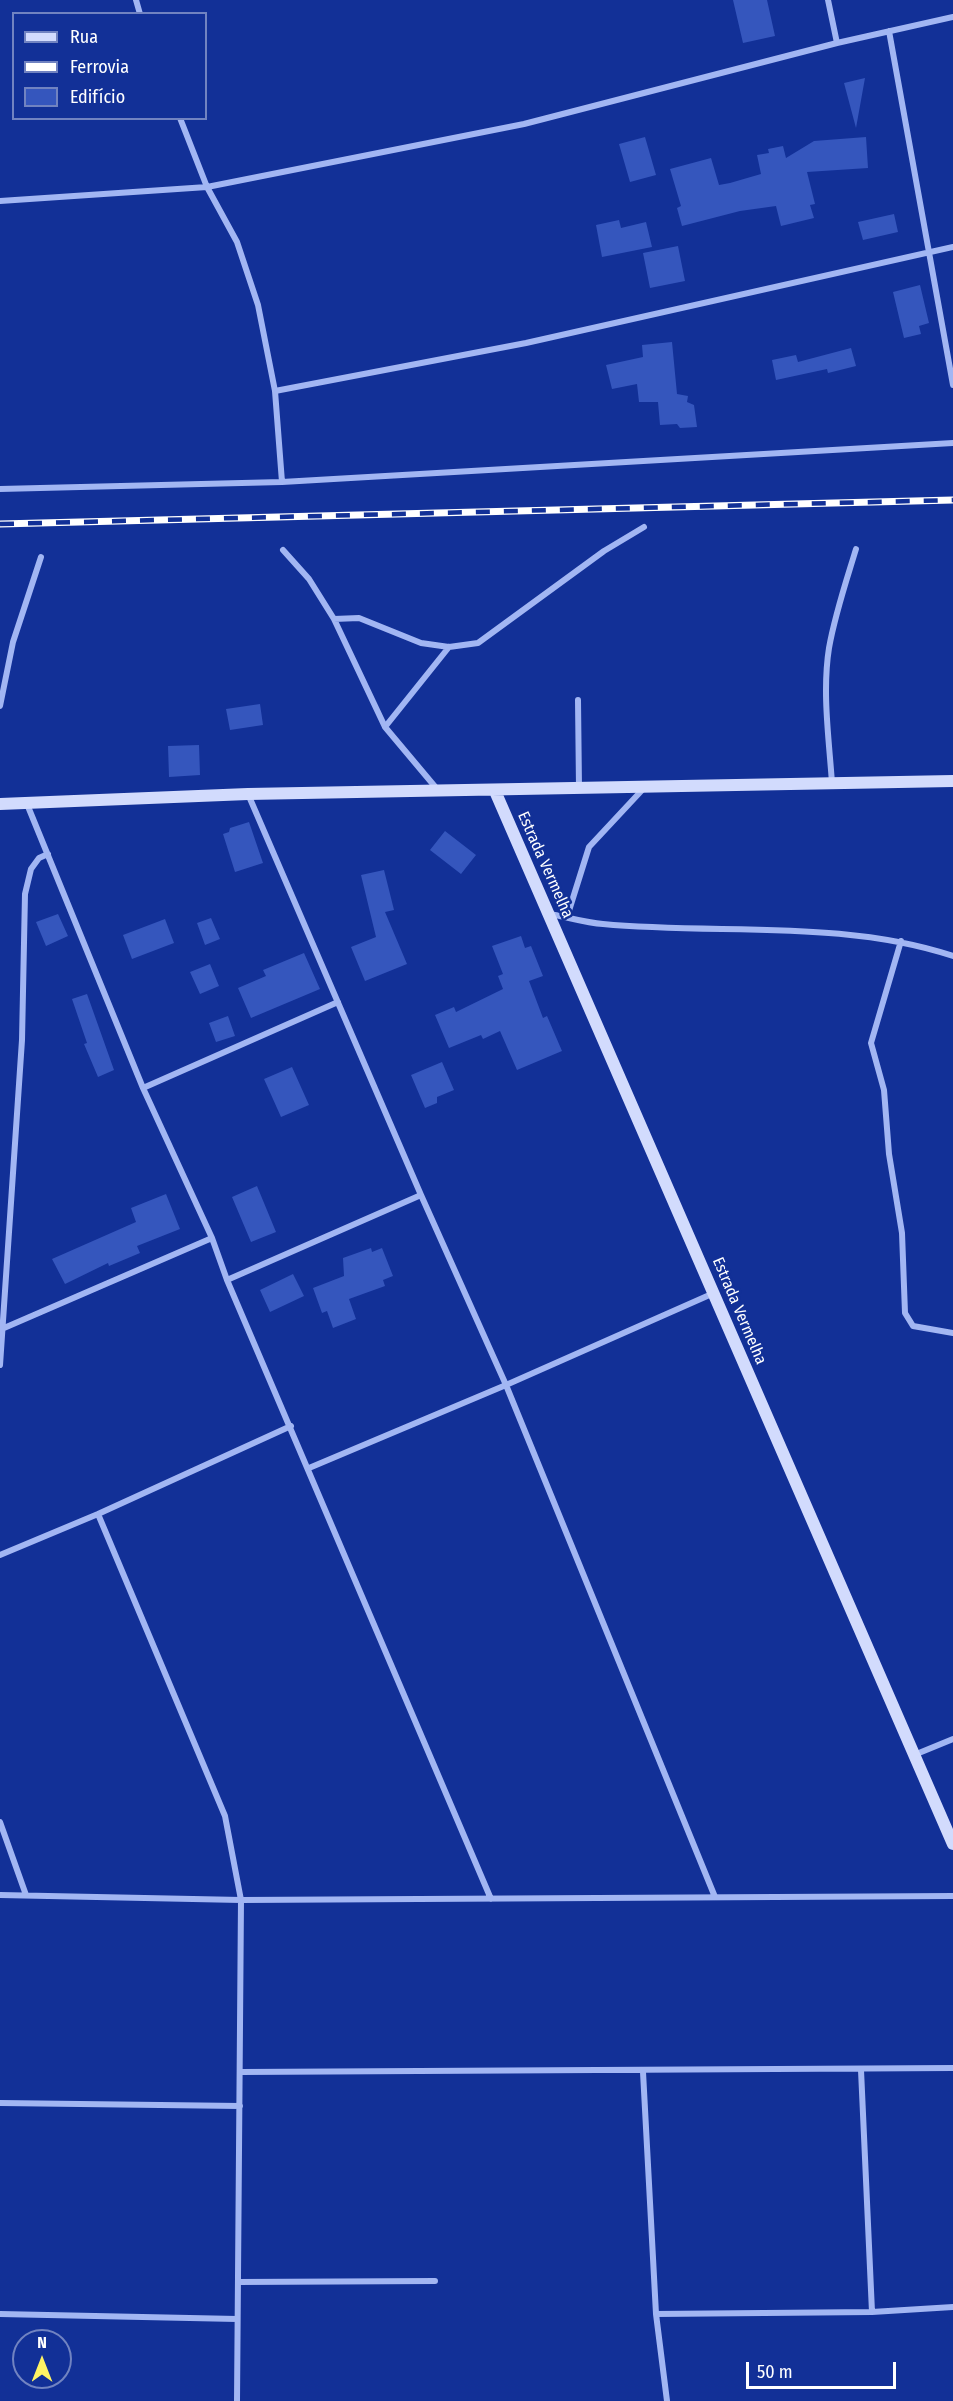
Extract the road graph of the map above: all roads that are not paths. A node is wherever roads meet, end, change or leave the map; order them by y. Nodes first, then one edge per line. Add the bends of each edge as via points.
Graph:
1 (828, 0) edge
2 (953, 17) edge
3 (889, 31) junction
4 (837, 43) junction
5 (181, 120) edge
6 (207, 187) junction
7 (0, 201) edge
8 (953, 247) edge
9 (928, 252) junction
10 (953, 385) edge
11 (275, 391) junction
12 (953, 443) edge
13 (282, 482) junction
14 (0, 489) edge
15 (644, 527) dead end
16 (283, 549) dead end
17 (856, 549) dead end
18 (41, 557) dead end
19 (334, 620) junction
20 (449, 647) junction
21 (578, 700) dead end
22 (0, 706) edge
23 (386, 727) junction
24 (953, 781) edge
25 (832, 783) junction
26 (645, 787) junction
27 (579, 789) junction
28 (495, 791) junction
29 (439, 792) junction
30 (248, 794) junction
31 (0, 804) edge
32 (27, 804) junction
33 (48, 854) junction
34 (549, 914) junction
35 (567, 917) junction
36 (901, 941) junction
37 (953, 956) edge
38 (338, 1002) junction
39 (143, 1088) junction
40 (421, 1196) junction
41 (212, 1238) junction
42 (227, 1280) junction
43 (714, 1293) junction
44 (4, 1328) junction
45 (953, 1333) edge
46 (0, 1365) edge
47 (507, 1385) junction
48 (291, 1426) junction
49 (309, 1468) junction
50 (98, 1515) junction
51 (0, 1548) edge
52 (0, 1555) edge
53 (953, 1739) edge
54 (914, 1755) junction
55 (0, 1822) edge
56 (953, 1844) edge
57 (0, 1895) edge
58 (26, 1895) junction
59 (953, 1896) edge
60 (715, 1897) junction
61 (491, 1899) junction
62 (242, 1900) junction
63 (953, 2068) edge
64 (861, 2070) junction
65 (241, 2072) junction
66 (643, 2072) junction
67 (0, 2103) edge
68 (240, 2106) junction
69 (435, 2281) dead end
70 (238, 2282) junction
71 (953, 2307) edge
72 (872, 2312) junction
73 (0, 2313) edge
74 (656, 2314) junction
75 (237, 2319) junction
76 (237, 2401) edge
77 (667, 2401) edge

1 - 4 street
2 - 3 street
3 - 4 street
3 - 9 street
4 - 6 street via 524,124
5 - 6 street
6 - 7 street
6 - 11 street via 237,242 254,294
8 - 9 street
9 - 10 street
9 - 11 street via 526,343
11 - 13 street
12 - 13 street
13 - 14 street
15 - 20 street via 604,551 478,643
16 - 19 street via 309,579
17 - 25 street via 829,650 826,698
18 - 22 street via 13,642
19 - 20 street via 359,618 421,643
19 - 23 street
20 - 23 street
21 - 27 street
23 - 29 street
24 - 25 street
25 - 26 street
26 - 27 street
26 - 35 street via 589,847
27 - 28 street
28 - 29 street
28 - 34 street, Estrada Vermelha
29 - 30 street
30 - 32 street
30 - 38 street
31 - 32 street
32 - 33 street
33 - 39 street
33 - 44 street via 31,869 25,894 22,1040
34 - 35 street
34 - 43 street, Estrada Vermelha
35 - 36 street via 601,924
36 - 37 street
36 - 45 street via 871,1043 884,1090 889,1154 902,1233 905,1313 913,1326
38 - 39 street
38 - 40 street
39 - 41 street
40 - 42 street
40 - 47 street
41 - 42 street
41 - 44 street
42 - 48 street
43 - 47 street
43 - 54 street, Estrada Vermelha
44 - 46 street
47 - 49 street
47 - 60 street
48 - 49 street
48 - 50 street
49 - 61 street
50 - 52 street
50 - 62 street via 225,1816
51 - 52 street
53 - 54 street
54 - 56 street, Estrada Vermelha
55 - 58 street
57 - 58 street
58 - 62 street
59 - 60 street
60 - 61 street
61 - 62 street
62 - 65 street
63 - 64 street
64 - 66 street
64 - 72 street
65 - 66 street
65 - 68 street
66 - 74 street
67 - 68 street
68 - 70 street
69 - 70 street
70 - 75 street
71 - 72 street
72 - 74 street
73 - 75 street
74 - 77 street
75 - 76 street

